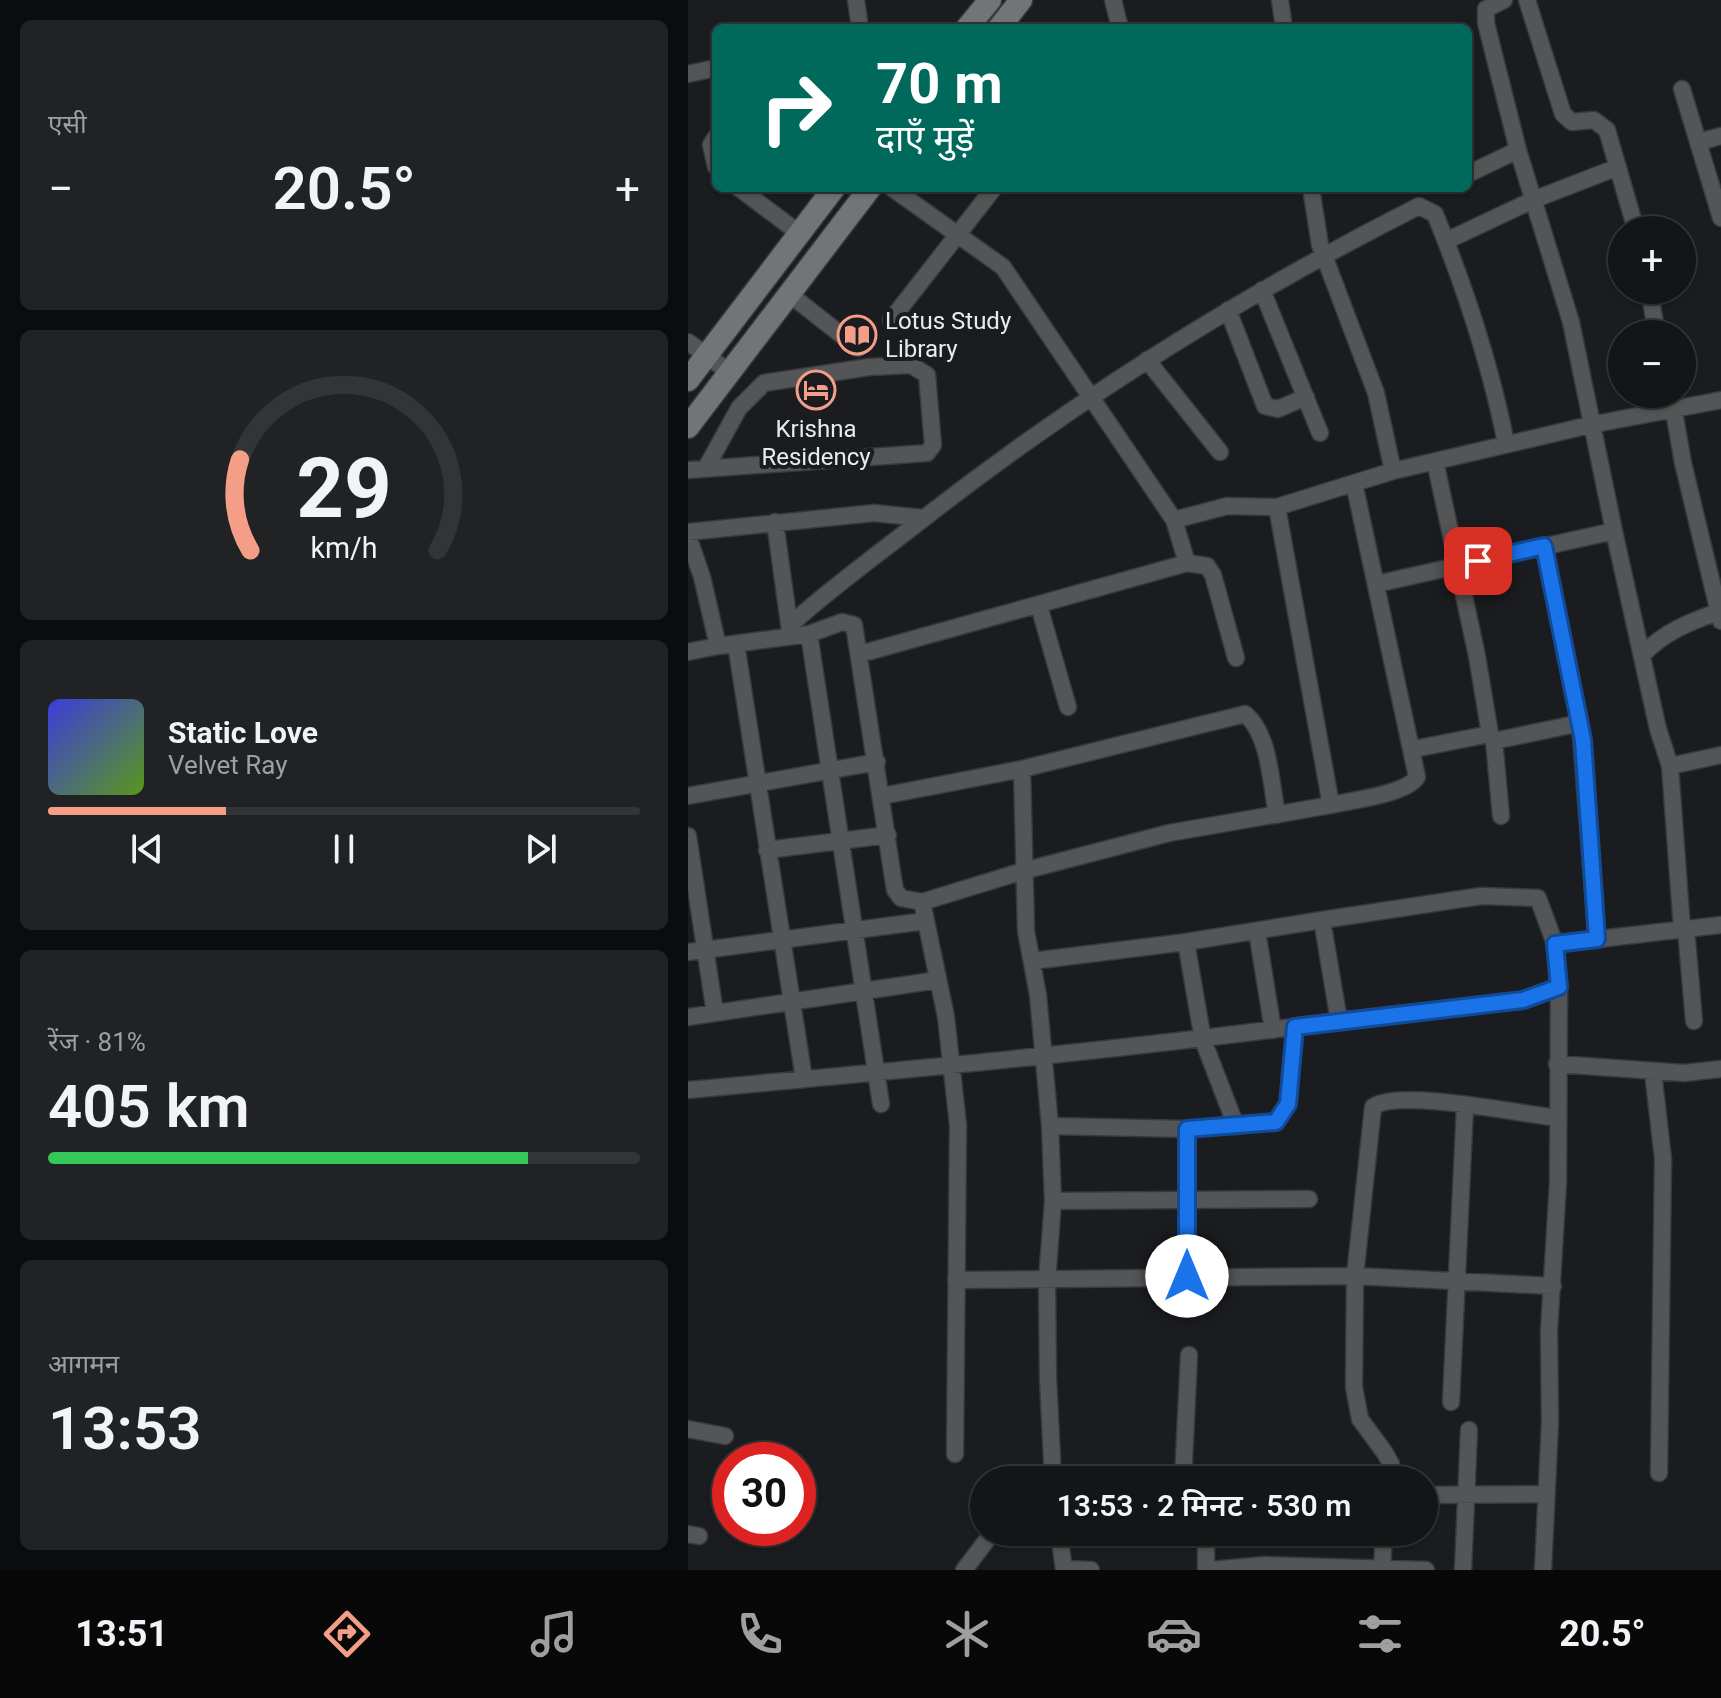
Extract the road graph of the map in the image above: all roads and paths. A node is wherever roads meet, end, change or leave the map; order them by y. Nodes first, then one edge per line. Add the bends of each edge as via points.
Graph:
1 (856, 0) edge
2 (990, 0) edge
3 (1021, 0) edge
4 (1113, 0) edge
5 (1280, 0) edge
6 (1504, 0) edge
7 (1527, 0) edge
8 (859, 24) edge
9 (970, 24) edge
10 (1002, 24) edge
11 (1119, 24) edge
12 (1283, 24) edge
13 (712, 69) edge
14 (688, 74) edge
15 (1682, 89) dead end
16 (1721, 136) edge
17 (1699, 142) junction
18 (1518, 150) junction
19 (1618, 167) junction
20 (1472, 172) edge
21 (744, 192) edge
22 (831, 192) edge
23 (867, 192) edge
24 (898, 192) edge
25 (991, 192) edge
26 (1312, 192) edge
27 (1533, 200) junction
28 (1632, 216) edge
29 (1721, 218) edge
30 (799, 233) junction
31 (959, 236) junction
32 (1446, 241) junction
33 (1324, 254) junction
34 (1262, 290) junction
35 (788, 293) junction
36 (1228, 310) junction
37 (891, 320) dead end
38 (858, 348) dead end
39 (697, 349) edge
40 (1147, 360) junction
41 (729, 372) junction
42 (688, 380) edge
43 (1088, 397) junction
44 (1306, 397) junction
45 (1721, 400) edge
46 (1696, 401) edge
47 (1651, 408) edge
48 (1673, 408) edge
49 (1590, 425) junction
50 (688, 427) edge
51 (1320, 433) dead end
52 (1506, 443) junction
53 (1220, 452) dead end
54 (1435, 461) junction
55 (706, 468) junction
56 (688, 470) edge
57 (1393, 471) junction
58 (1354, 483) junction
59 (1277, 507) junction
60 (923, 518) junction
61 (1174, 520) junction
62 (775, 522) junction
63 (1614, 531) junction
64 (688, 534) edge
65 (1544, 546) junction
66 (1187, 563) junction
67 (1456, 567) junction
68 (1376, 584) junction
69 (1039, 606) junction
70 (1720, 615) edge
71 (790, 631) junction
72 (809, 634) junction
73 (736, 644) junction
74 (718, 646) junction
75 (688, 652) edge
76 (860, 654) junction
77 (1642, 655) junction
78 (1236, 658) dead end
79 (1068, 707) dead end
80 (1580, 723) junction
81 (1492, 738) junction
82 (1414, 749) junction
83 (1721, 755) edge
84 (877, 762) junction
85 (1670, 766) junction
86 (830, 769) junction
87 (1022, 769) junction
88 (756, 781) junction
89 (688, 796) edge
90 (882, 796) junction
91 (1331, 805) junction
92 (1277, 815) junction
93 (1501, 816) dead end
94 (888, 835) junction
95 (688, 836) edge
96 (842, 841) junction
97 (767, 850) junction
98 (1023, 871) junction
99 (922, 902) junction
100 (1322, 920) junction
101 (925, 921) junction
102 (1721, 925) edge
103 (1684, 929) junction
104 (855, 931) junction
105 (1257, 931) junction
106 (783, 939) junction
107 (1597, 939) junction
108 (1186, 942) junction
109 (1555, 944) junction
110 (706, 950) junction
111 (688, 952) edge
112 (1032, 961) junction
113 (938, 980) junction
114 (1559, 987) junction
115 (864, 992) junction
116 (792, 1001) junction
117 (715, 1013) junction
118 (688, 1017) edge
119 (1339, 1021) junction
120 (1694, 1021) dead end
121 (1295, 1027) junction
122 (1273, 1030) junction
123 (1203, 1040) junction
124 (1042, 1058) junction
125 (951, 1063) junction
126 (1557, 1064) junction
127 (1721, 1069) edge
128 (876, 1071) junction
129 (1653, 1072) junction
130 (804, 1079) junction
131 (688, 1090) edge
132 (881, 1104) dead end
133 (1465, 1106) junction
134 (1558, 1118) junction
135 (1050, 1126) junction
136 (1236, 1126) junction
137 (1187, 1129) junction
138 (1309, 1199) dead end
139 (1053, 1201) junction
140 (1187, 1201) junction
141 (1187, 1276) junction
142 (1355, 1276) junction
143 (956, 1280) junction
144 (1456, 1280) junction
145 (1047, 1281) junction
146 (1553, 1286) junction
147 (1189, 1355) dead end
148 (1451, 1402) dead end
149 (688, 1429) edge
150 (1469, 1430) dead end
151 (725, 1436) dead end
152 (955, 1454) dead end
153 (1053, 1466) edge
154 (1184, 1466) edge
155 (1391, 1466) edge
156 (1659, 1473) dead end
157 (1546, 1494) junction
158 (1438, 1495) edge
159 (1466, 1496) junction
160 (982, 1546) edge
161 (1061, 1546) edge
162 (1207, 1546) edge
163 (1383, 1546) edge
164 (1382, 1568) edge
165 (1064, 1569) edge
166 (964, 1570) edge
167 (1091, 1570) edge
168 (1208, 1570) edge
169 (1426, 1570) edge
170 (1463, 1570) edge
171 (1543, 1570) edge

1 - 8 street
2 - 9 street
3 - 10 street
4 - 11 street
5 - 12 street
6 - 18 street via 1491,5 1485,15
7 - 19 street via 1563,114 1572,122 1603,124
13 - 14 street
15 - 17 street
16 - 17 street
17 - 29 street
18 - 20 street
18 - 27 street
19 - 27 street
19 - 28 street
21 - 30 street
22 - 30 street
23 - 35 street
24 - 31 street
25 - 31 street
26 - 33 street
27 - 32 street
27 - 49 street via 1571,322
30 - 39 street
31 - 37 street
31 - 43 street via 1003,267
32 - 33 street via 1432,210 1419,206
32 - 52 street via 1481,335
33 - 34 street
33 - 57 street via 1376,393
34 - 36 street
34 - 44 street
35 - 38 street
35 - 41 street
36 - 40 street
36 - 44 street via 1265,406 1278,409
39 - 41 street
39 - 42 street
40 - 43 street
40 - 53 street
41 - 50 street
43 - 60 street
43 - 61 street
44 - 51 street
45 - 46 street
47 - 49 street
48 - 70 street
49 - 52 street
49 - 63 street
52 - 54 street
54 - 57 street
54 - 67 street
55 - 55 street via 927,453 933,445 927,375 911,365 897,365 764,383 739,408
55 - 56 street
57 - 58 street
58 - 59 street
58 - 68 street
59 - 61 street via 1227,506
59 - 91 street
60 - 62 street via 874,513
60 - 71 street
61 - 66 street
62 - 64 street
62 - 71 street
63 - 65 street
63 - 77 street
64 - 74 street
65 - 67 street
65 - 80 street
66 - 69 street
66 - 78 street via 1207,566 1213,575
67 - 68 street
67 - 81 street
68 - 82 street
69 - 76 street
69 - 79 street
70 - 77 street via 1675,628
71 - 72 street
71 - 73 street
72 - 76 street via 848,622 856,629
72 - 86 street
73 - 74 street
73 - 88 street
74 - 75 street
76 - 84 street
77 - 85 street
80 - 81 street
80 - 107 street
81 - 82 street
81 - 93 street
82 - 91 street via 1414,783
83 - 85 street
84 - 86 street
84 - 90 street
85 - 103 street
86 - 88 street
86 - 96 street
87 - 90 street
87 - 92 street via 1245,714 1255,722 1262,741
87 - 98 street
88 - 89 street
88 - 97 street
90 - 94 street
91 - 92 street
92 - 98 street via 1169,833
94 - 96 street
94 - 99 street via 895,890 901,898
95 - 110 street
96 - 97 street
96 - 104 street
97 - 106 street
98 - 99 street
98 - 112 street
99 - 101 street
100 - 105 street
100 - 109 street via 1481,896 1538,898
100 - 119 street
101 - 104 street
101 - 113 street
102 - 103 street
103 - 107 street
103 - 120 street
104 - 106 street
104 - 115 street
105 - 108 street
105 - 122 street
106 - 110 street
106 - 116 street
107 - 109 street
108 - 112 street
108 - 123 street
109 - 114 street
110 - 111 street
110 - 117 street
112 - 124 street
113 - 115 street
113 - 125 street
114 - 119 street via 1523,1000
114 - 126 street
115 - 116 street
115 - 128 street
116 - 117 street
116 - 130 street
117 - 118 street
119 - 121 street
121 - 122 street
121 - 136 street via 1288,1104 1282,1115 1276,1122
122 - 123 street
123 - 124 street
123 - 136 street
124 - 125 street
124 - 135 street
125 - 128 street
125 - 143 street via 958,1125
126 - 129 street
126 - 134 street
127 - 129 street
128 - 130 street
128 - 132 street
129 - 156 street via 1663,1159
130 - 131 street
133 - 134 street
133 - 142 street via 1393,1099 1373,1107
133 - 144 street
134 - 146 street
135 - 137 street
135 - 139 street
136 - 137 street
137 - 140 street
138 - 140 street
139 - 140 street
139 - 145 street
140 - 141 street
141 - 142 street
141 - 145 street
142 - 144 street
142 - 155 street via 1356,1410
143 - 145 street
143 - 152 street
144 - 146 street
144 - 148 street
145 - 153 street
146 - 157 street
147 - 154 street
149 - 151 street
150 - 159 street
157 - 159 street
157 - 171 street
158 - 159 street
159 - 170 street
160 - 166 street
161 - 165 street
162 - 168 street
163 - 164 street
164 - 168 street via 1265,1565
164 - 169 street
165 - 167 street

